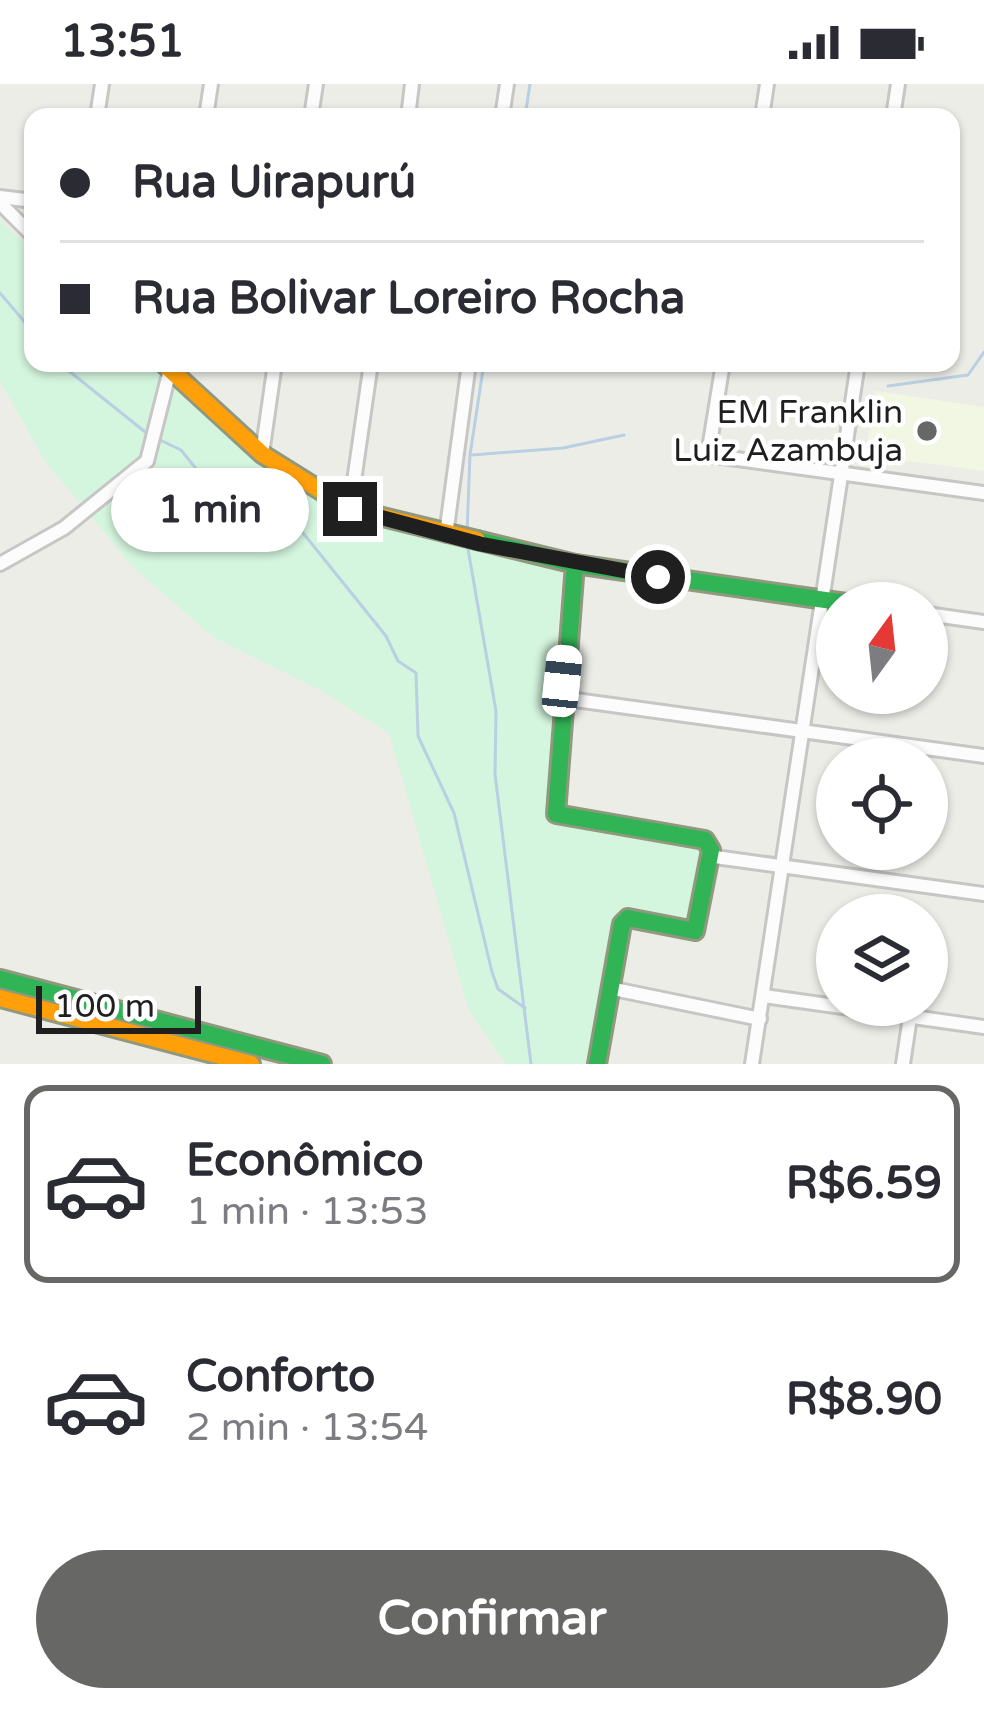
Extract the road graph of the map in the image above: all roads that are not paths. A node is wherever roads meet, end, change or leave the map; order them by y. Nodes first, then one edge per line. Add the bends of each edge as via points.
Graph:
1 (0, 200) edge
2 (24, 226) edge
3 (166, 372) edge
4 (175, 372) edge
5 (274, 372) edge
6 (370, 372) edge
7 (469, 372) edge
8 (722, 372) edge
9 (857, 372) edge
10 (262, 454) junction
11 (842, 474) junction
12 (984, 493) edge
13 (350, 509) junction
14 (462, 540) junction
15 (0, 564) edge
16 (575, 564) junction
17 (825, 582) edge
18 (816, 599) edge
19 (948, 617) edge
20 (984, 622) edge
21 (816, 639) edge
22 (561, 692) junction
23 (802, 731) junction
24 (984, 756) edge
25 (708, 856) junction
26 (780, 867) junction
27 (984, 895) edge
28 (0, 979) edge
29 (609, 988) junction
30 (764, 996) junction
31 (0, 998) edge
32 (816, 1003) edge
33 (760, 1019) junction
34 (948, 1023) edge
35 (909, 1026) edge
36 (984, 1028) edge
37 (251, 1064) edge
38 (322, 1064) edge
39 (598, 1064) edge
40 (752, 1064) edge
41 (904, 1064) edge

1 - 2 street
3 - 15 street via 147,461 64,528
4 - 10 main road
5 - 10 street
6 - 13 street
7 - 14 street
8 - 11 street via 708,455
9 - 11 street
10 - 13 main road
11 - 12 street
11 - 17 street
13 - 14 main road
14 - 16 main road
16 - 18 main road
16 - 22 main road
19 - 20 street
21 - 23 street
22 - 23 street
22 - 25 main road via 556,814 705,840
23 - 24 street
23 - 26 street
25 - 26 street
25 - 29 main road via 698,928 625,920
26 - 27 street
26 - 30 street
28 - 38 main road
29 - 33 street
29 - 39 main road
30 - 32 street
30 - 33 street
31 - 37 main road
33 - 40 street
34 - 36 street
35 - 41 street

